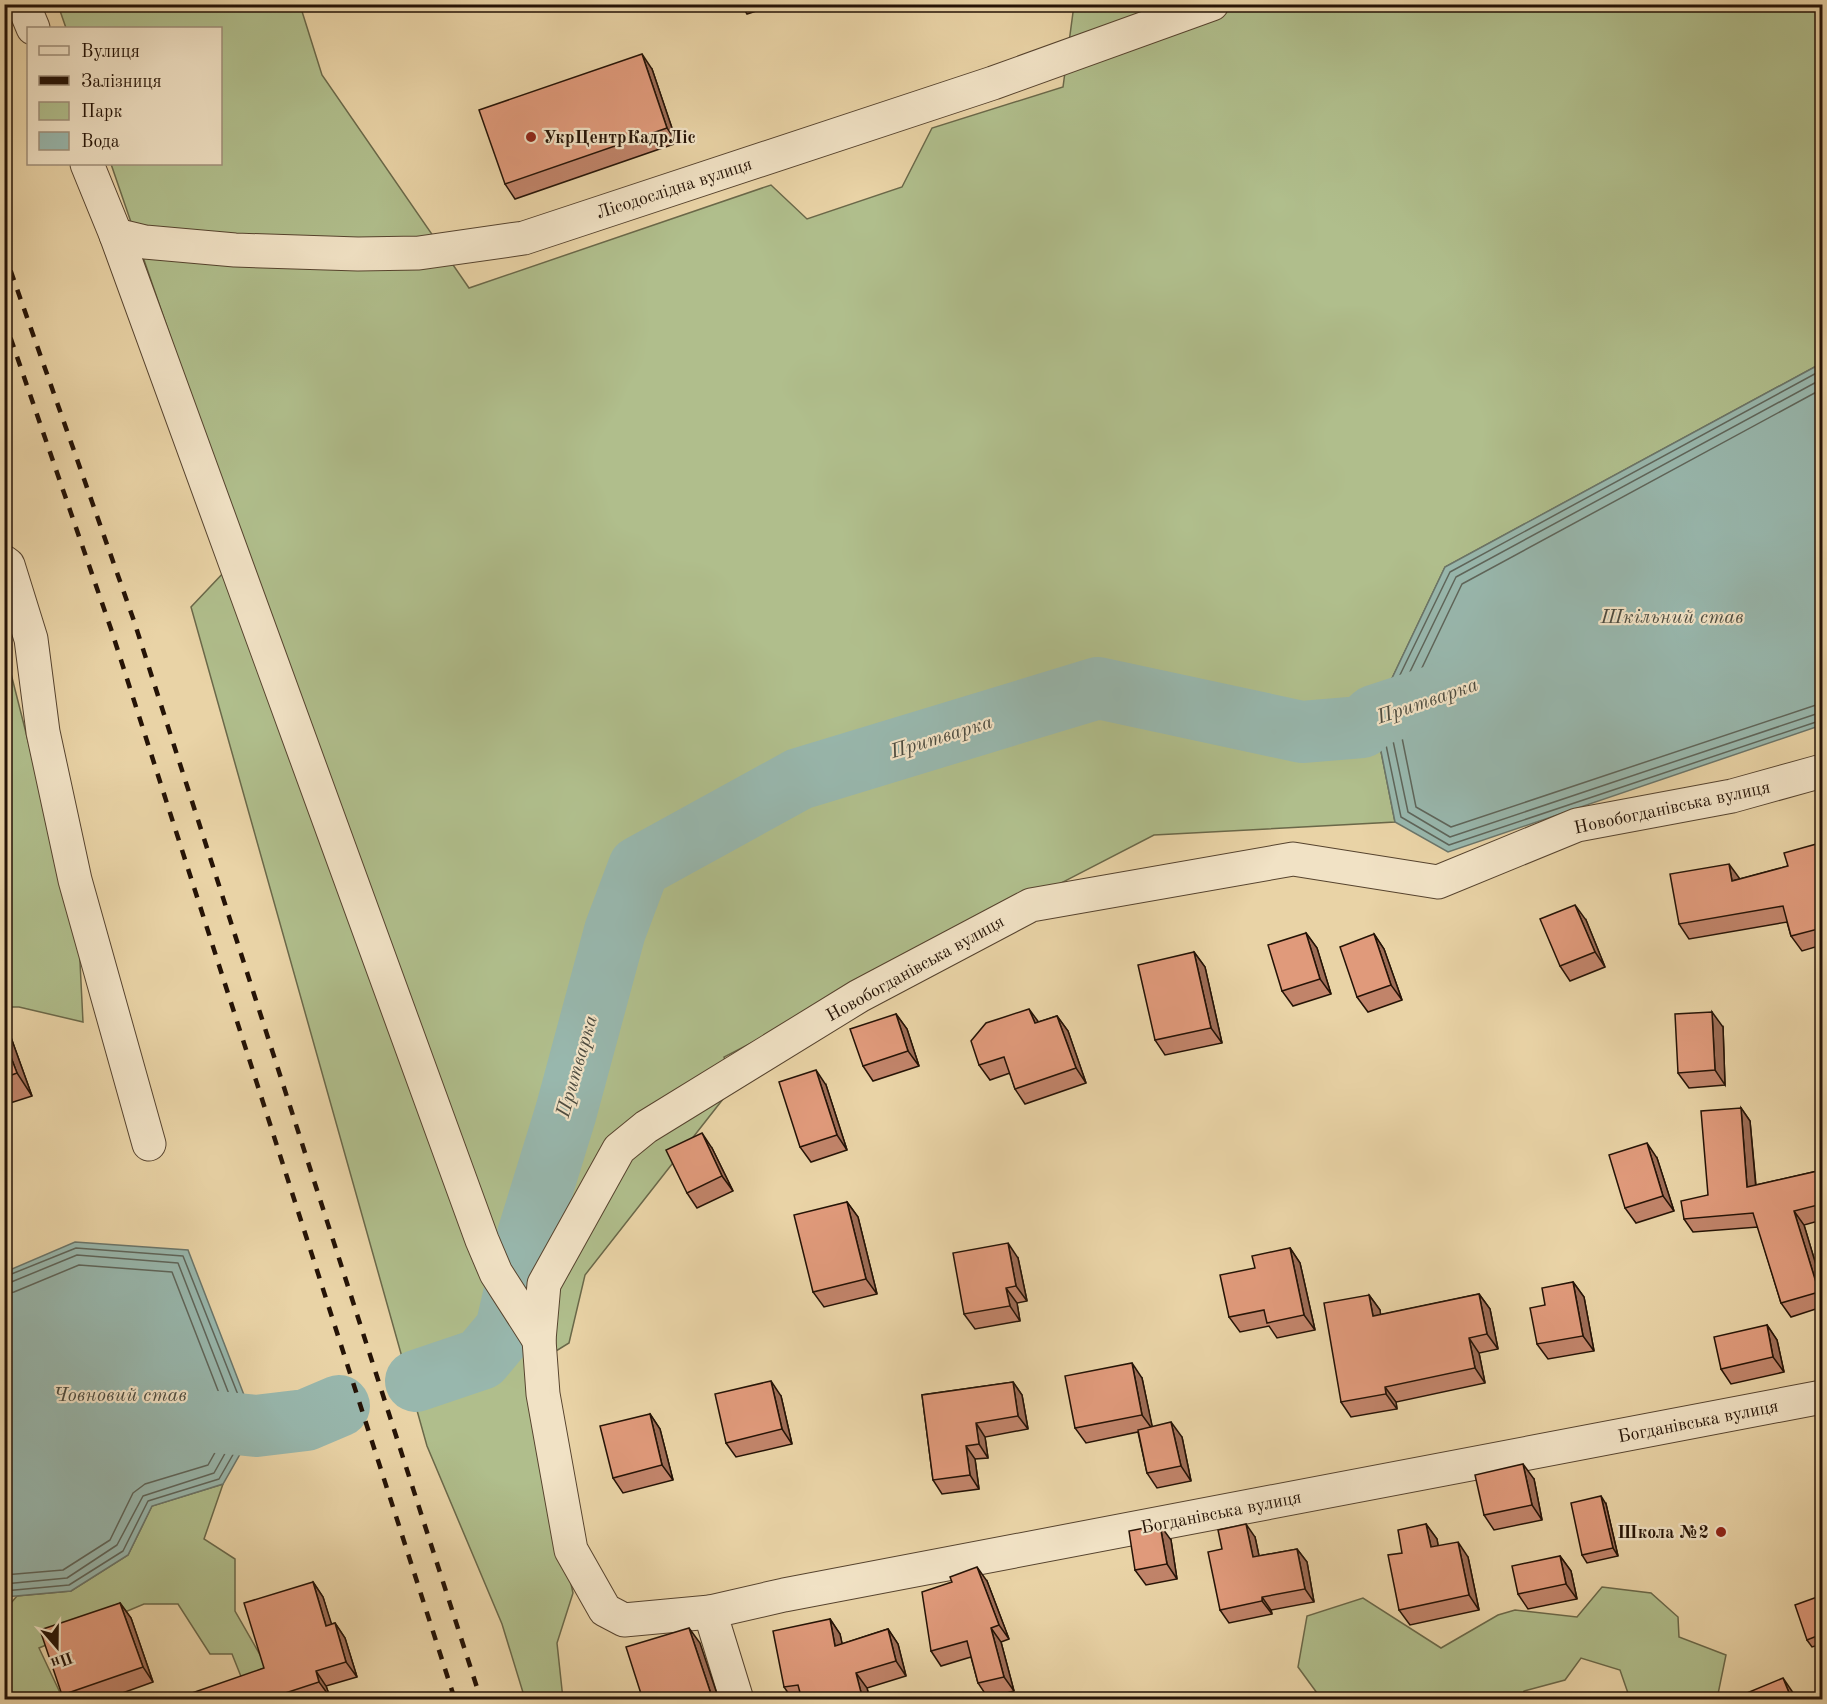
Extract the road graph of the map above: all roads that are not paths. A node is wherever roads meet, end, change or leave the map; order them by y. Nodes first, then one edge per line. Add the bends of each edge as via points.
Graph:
1 (23, 4) edge
2 (1212, 4) edge
3 (33, 27) edge
4 (87, 165) edge
5 (116, 235) junction
6 (4, 561) edge
7 (1822, 771) edge
8 (148, 1144) dead end
9 (534, 1330) junction
10 (1822, 1397) edge
11 (710, 1612) junction
12 (737, 1700) edge

1 - 3 street
2 - 5 street, Лісодослідна вулиця via 993,83 524,238 419,253 358,254 236,250 145,242
4 - 5 street
5 - 9 street via 495,1273
6 - 8 street via 31,639 43,732 75,880
7 - 9 street, Новобогданівська вулиця via 1731,796 1577,825 1438,882 1293,859 1030,905 859,996 646,1127 619,1149 544,1284
9 - 11 street, Новобогданівська вулиця via 571,1550 605,1610 624,1620
10 - 11 street, Богданівська вулиця
11 - 12 street

